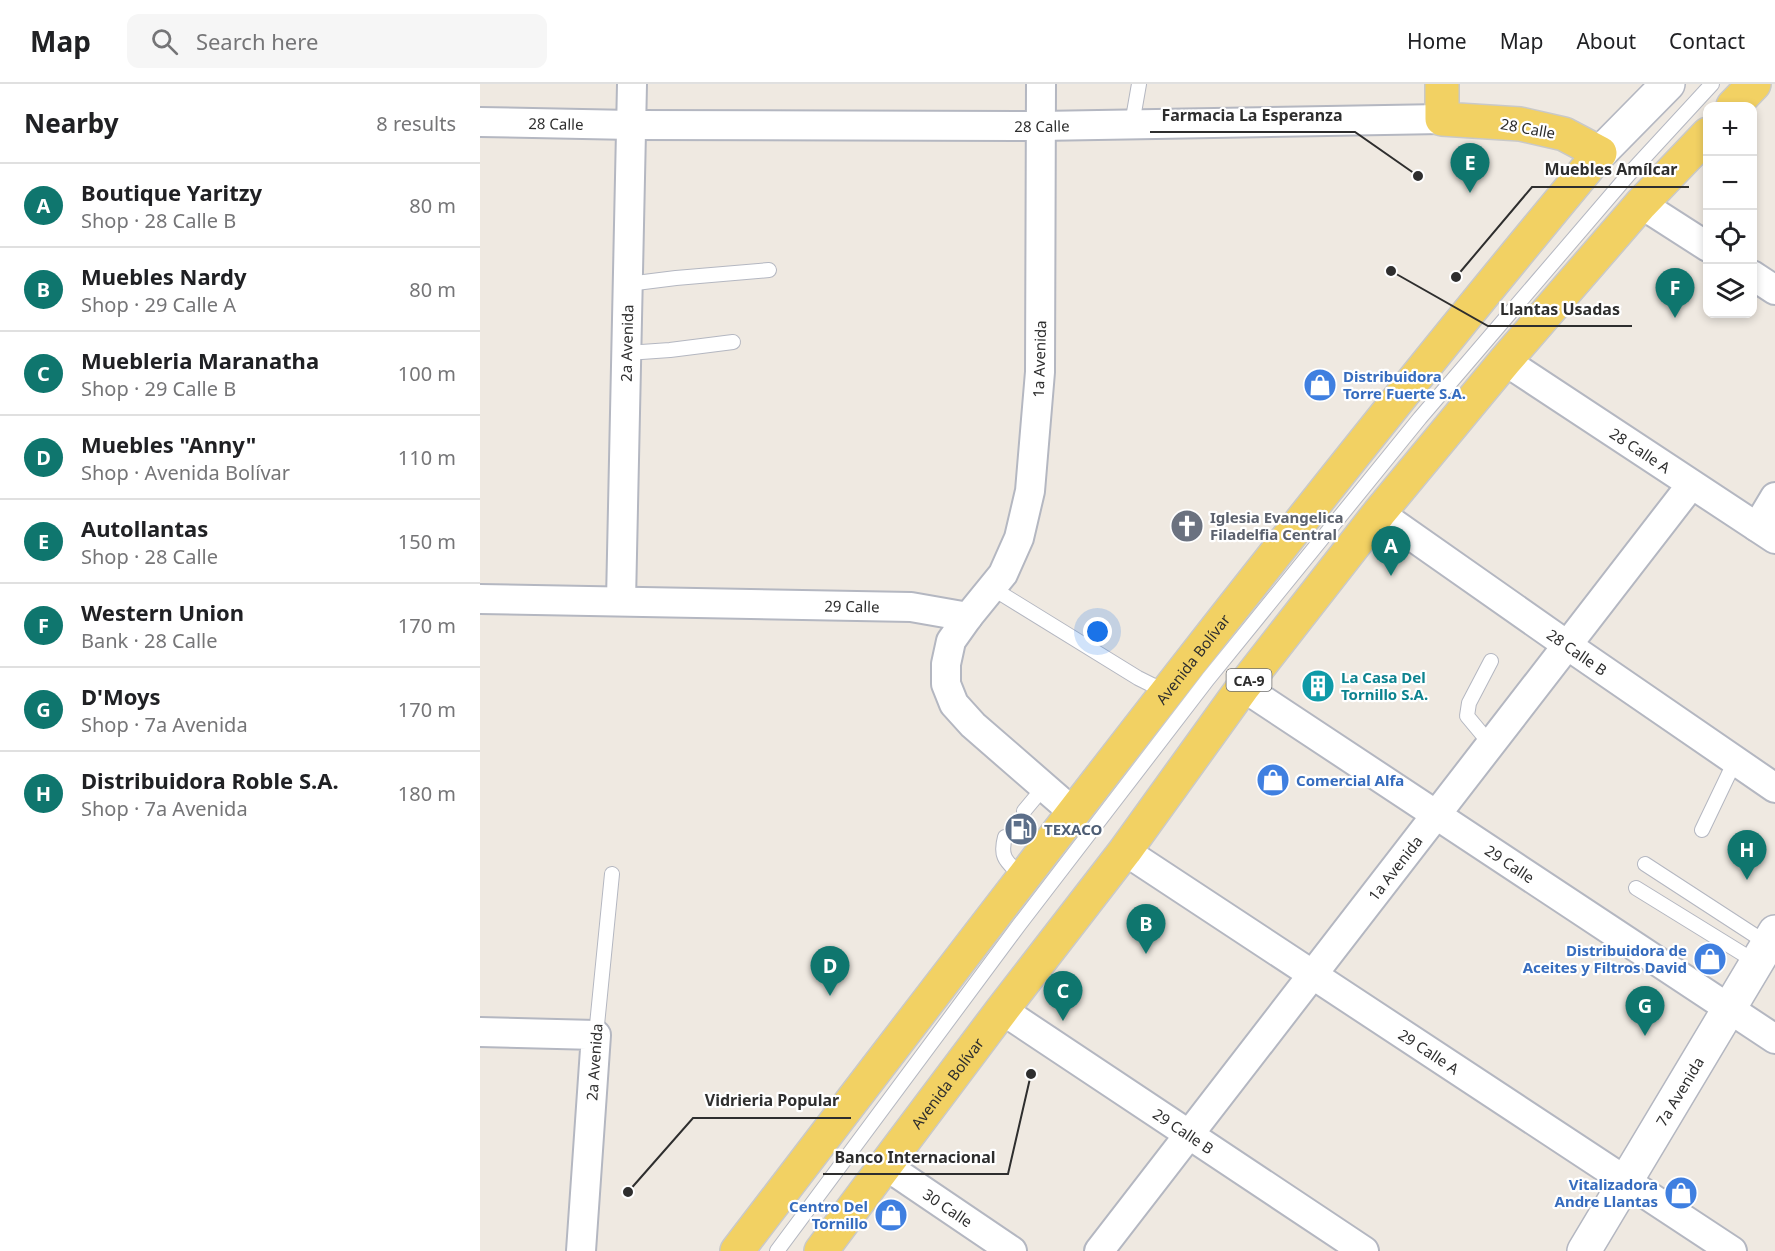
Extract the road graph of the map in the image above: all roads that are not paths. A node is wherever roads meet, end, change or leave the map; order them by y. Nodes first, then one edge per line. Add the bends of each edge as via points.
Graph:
1 (632, 84) edge
2 (1041, 84) edge
3 (1140, 84) edge
4 (1442, 84) edge
5 (1668, 84) edge
6 (1712, 84) edge
7 (1754, 84) edge
8 (1737, 102) edge
9 (1442, 119) junction
10 (480, 122) edge
11 (1132, 124) junction
12 (632, 125) junction
13 (1040, 126) junction
14 (1703, 138) edge
15 (1600, 153) junction
16 (1641, 204) junction
17 (1703, 244) edge
18 (769, 270) dead end
19 (1757, 278) edge
20 (628, 284) junction
21 (1775, 290) edge
22 (733, 342) dead end
23 (627, 353) junction
24 (1504, 361) junction
25 (1691, 485) junction
26 (1775, 497) edge
27 (1379, 513) junction
28 (1766, 533) edge
29 (992, 588) junction
30 (480, 599) edge
31 (621, 601) junction
32 (968, 617) junction
33 (1567, 645) junction
34 (1491, 661) dead end
35 (1244, 687) junction
36 (1166, 693) junction
37 (1493, 742) junction
38 (1735, 761) junction
39 (1044, 787) junction
40 (1775, 788) edge
41 (1024, 811) dead end
42 (1073, 812) junction
43 (1437, 814) junction
44 (1702, 830) dead end
45 (1005, 837) dead end
46 (1125, 851) junction
47 (1645, 864) dead end
48 (612, 874) dead end
49 (1023, 877) junction
50 (1636, 888) dead end
51 (1766, 946) edge
52 (1313, 975) junction
53 (1729, 1009) junction
54 (1002, 1010) junction
55 (480, 1032) edge
56 (596, 1035) junction
57 (1775, 1039) edge
58 (1189, 1135) junction
59 (885, 1165) junction
60 (1626, 1181) junction
61 (581, 1251) edge
62 (737, 1251) edge
63 (777, 1251) edge
64 (821, 1251) edge
65 (1012, 1251) edge
66 (1099, 1251) edge
67 (1364, 1251) edge
68 (1584, 1251) edge
69 (1732, 1251) edge

1 - 12 street, 2a Avenida
2 - 13 street, 1a Avenida
3 - 11 lane
4 - 9 main road
5 - 15 main road, Avenida Bolívar
6 - 63 lane via 1630,173 1428,409 1208,679 1018,926
7 - 8 main road
9 - 11 street, 28 Calle
9 - 15 main road, 28 Calle via 1520,124 1564,134
10 - 12 street, 28 Calle
11 - 13 street, 28 Calle
12 - 13 street, 28 Calle
12 - 20 street, 2a Avenida
13 - 29 street, 1a Avenida via 1040,372 1030,491 1019,538 1003,574
14 - 16 main road, Avenida Bolívar / CA-9
15 - 36 main road, Avenida Bolívar via 1492,282
16 - 17 street
16 - 24 main road, Avenida Bolívar / CA-9
18 - 20 lane
19 - 21 street
20 - 23 street, 2a Avenida
22 - 23 lane
23 - 31 street, 2a Avenida
24 - 25 street, 28 Calle A
24 - 27 main road, Avenida Bolívar / CA-9
25 - 28 street, 28 Calle A
25 - 33 street, 1a Avenida
26 - 28 street
27 - 33 street, 28 Calle B
27 - 35 main road, Avenida Bolívar / CA-9
29 - 32 street, 1a Avenida
29 - 36 lane
30 - 31 street, 29 Calle
31 - 32 street, 29 Calle via 911,607
32 - 39 street via 951,641 946,664 946,684 954,704
33 - 37 street, 1a Avenida
33 - 38 street, 28 Calle B
34 - 37 lane via 1469,702 1467,716
35 - 43 street, 29 Calle
35 - 46 main road, Avenida Bolívar / CA-9
36 - 42 main road, Avenida Bolívar
37 - 43 street, 1a Avenida
38 - 40 street, 28 Calle B
38 - 44 lane
39 - 41 lane
39 - 42 street
42 - 49 main road, Avenida Bolívar
43 - 52 street, 1a Avenida
43 - 53 street, 29 Calle
45 - 49 lane via 1004,858
46 - 52 street, 29 Calle A
46 - 54 main road, Avenida Bolívar / CA-9
47 - 51 lane
48 - 56 lane, 2a Avenida
49 - 62 main road, Avenida Bolívar
50 - 51 lane
51 - 53 main road, 7a Avenida
52 - 58 street, 1a Avenida
52 - 60 street, 29 Calle A
53 - 57 street, 29 Calle
53 - 60 main road, 7a Avenida
54 - 58 street, 29 Calle B
54 - 59 main road, Avenida Bolívar / CA-9
55 - 56 street
56 - 61 street, 2a Avenida
58 - 66 street, 1a Avenida
58 - 67 street, 29 Calle B
59 - 64 main road, Avenida Bolívar / CA-9
59 - 65 street, 30 Calle
60 - 68 main road, 7a Avenida
60 - 69 street, 29 Calle A

